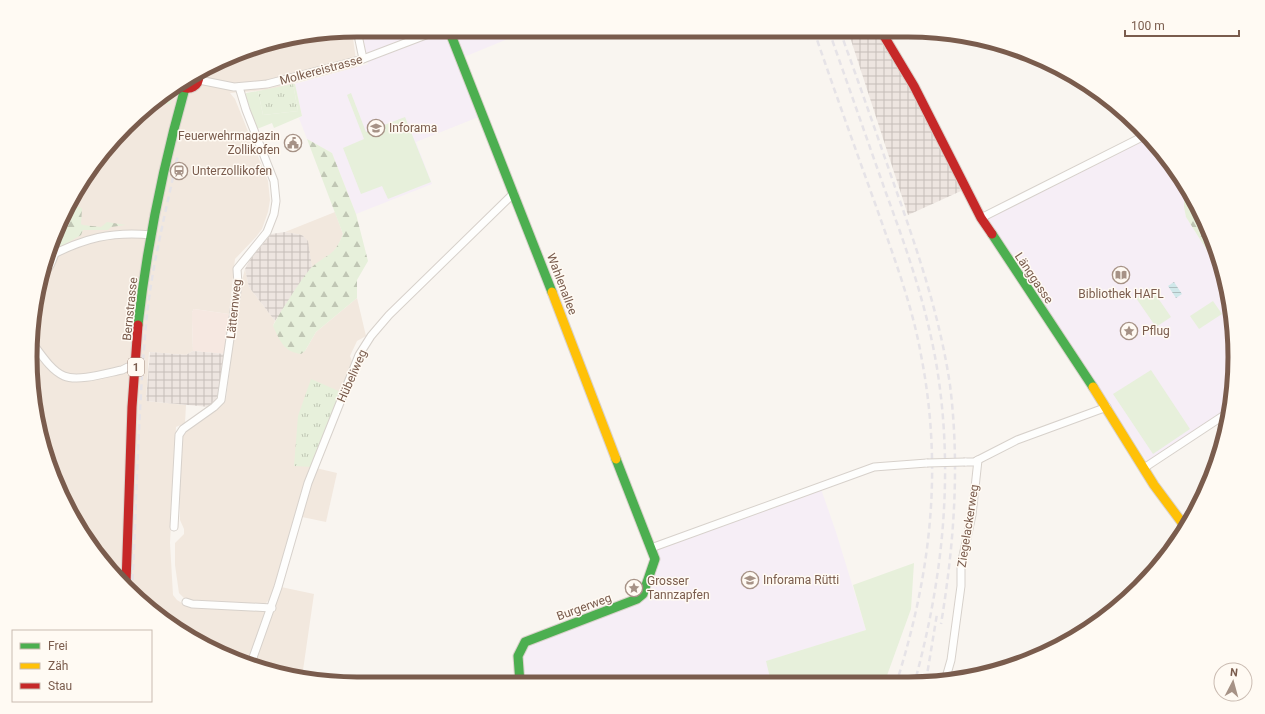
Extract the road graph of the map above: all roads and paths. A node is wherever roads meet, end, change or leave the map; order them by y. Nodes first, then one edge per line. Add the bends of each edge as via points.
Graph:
1 (359, 37) edge
2 (421, 37) edge
3 (452, 37) edge
4 (885, 37) edge
5 (363, 59) junction
6 (200, 78) edge
7 (198, 79) edge
8 (186, 87) edge
9 (240, 87) junction
10 (183, 89) edge
11 (1141, 138) edge
12 (514, 193) junction
13 (981, 218) junction
14 (152, 234) junction
15 (54, 254) edge
16 (37, 349) edge
17 (136, 367) junction
18 (1106, 407) junction
19 (1222, 416) edge
20 (978, 460) junction
21 (1144, 468) junction
22 (1182, 523) edge
23 (174, 527) dead end
24 (651, 548) junction
25 (126, 578) edge
26 (186, 602) dead end
27 (272, 608) junction
28 (252, 659) edge
29 (947, 674) edge
30 (520, 677) edge

1 - 5 street
2 - 5 street, Molkereistrasse
3 - 12 street, Wahlenallee
4 - 13 street, Länggasse via 914,86
5 - 9 street, Molkereistrasse via 267,84
6 - 9 street, Molkereistrasse
7 - 8 street via 194,87
9 - 23 street, Lätternweg via 246,110 274,181 275,206 267,232 237,269 238,284 221,400 183,429 179,435
10 - 14 street, Bernstrasse / 1
11 - 13 street
12 - 24 street, Wahlenallee
12 - 27 street, Hübeliweg via 389,315 359,355 308,483
13 - 18 street, Länggasse
14 - 15 street via 110,234 77,243
14 - 17 street, Bernstrasse / 1 via 141,302
16 - 17 street via 46,361 64,376 74,378
17 - 25 street, Bernstrasse / 1
18 - 20 street via 1017,440
18 - 21 street, Länggasse
19 - 21 street
20 - 24 street, bridge via 874,467
20 - 29 street, Ziegelackerweg via 972,516 961,565 961,586
21 - 22 street, Länggasse
24 - 30 street, Burgerweg via 655,561 643,594 628,603 525,642 518,657
26 - 27 street
27 - 28 street, Hübeliweg

